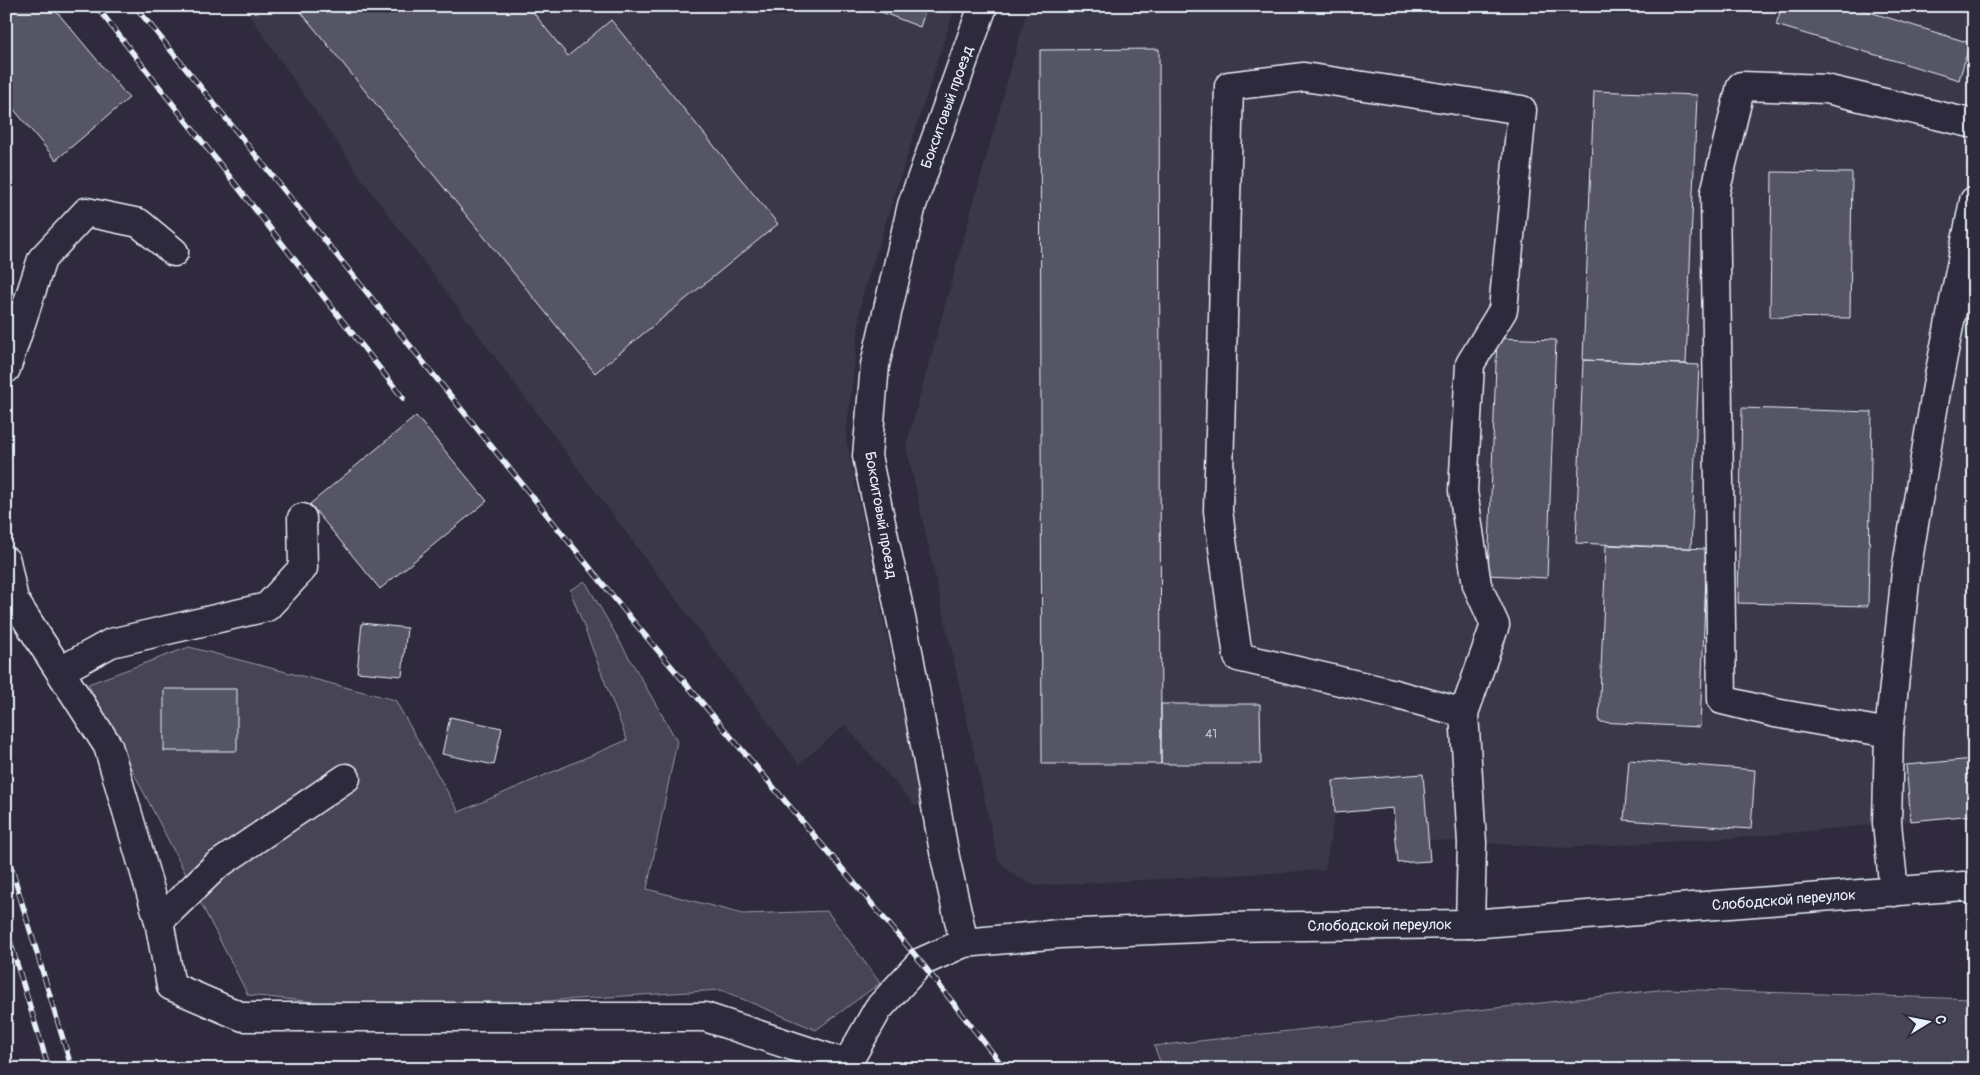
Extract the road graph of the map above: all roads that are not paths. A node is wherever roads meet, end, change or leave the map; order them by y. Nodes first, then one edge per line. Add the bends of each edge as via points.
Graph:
1 (983, 6) edge
2 (1974, 124) edge
3 (1974, 201) edge
4 (174, 252) dead end
5 (6, 369) edge
6 (302, 518) dead end
7 (6, 562) edge
8 (60, 671) junction
9 (1464, 713) junction
10 (1888, 733) junction
11 (346, 778) dead end
12 (1971, 887) edge
13 (1894, 892) junction
14 (159, 922) junction
15 (1470, 924) junction
16 (964, 943) junction
17 (845, 1067) edge

1 - 16 street, Бокситовый проезд via 912,205 875,365 867,456
2 - 10 street via 1826,89 1741,86 1715,193 1722,700
3 - 10 street via 1939,376 1906,572
4 - 5 street via 139,223 86,212 42,260
6 - 8 street via 303,568 267,607 111,643
7 - 8 street via 14,600
8 - 14 street via 108,746
9 - 9 street via 1238,657 1218,511 1229,86 1304,77 1522,110 1503,310 1470,364 1463,491 1477,585 1495,625
9 - 15 street via 1472,843
10 - 13 street via 1887,823
11 - 14 street via 216,866
12 - 13 street, Слободской переулок
13 - 15 street, Слободской переулок
14 - 17 street via 171,986 243,1017 705,1017
15 - 16 street, Слободской переулок via 1222,927 1058,934
16 - 17 street, Слободской переулок via 921,962 878,1009

